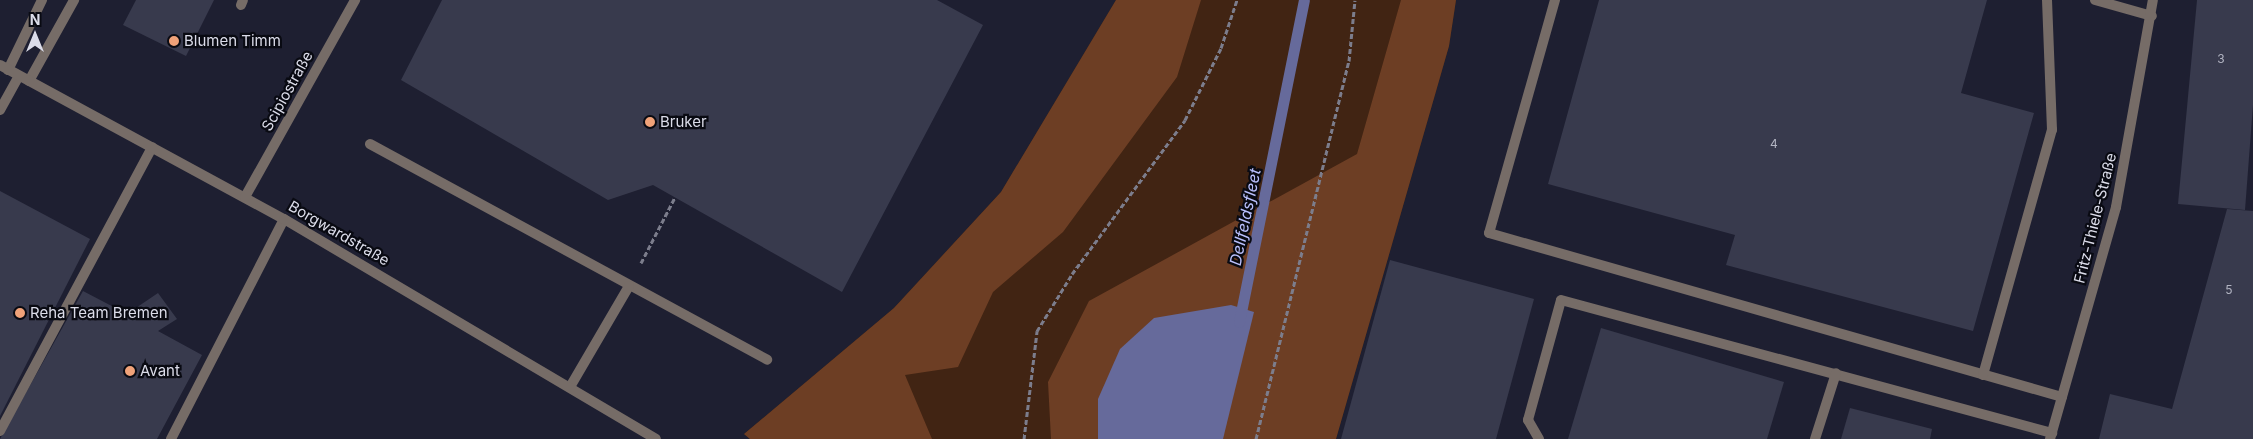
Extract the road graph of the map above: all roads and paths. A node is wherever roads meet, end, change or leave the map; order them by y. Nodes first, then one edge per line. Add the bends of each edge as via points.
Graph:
1 (42, 0) edge
2 (74, 0) edge
3 (355, 0) edge
4 (1238, 0) edge
5 (1356, 0) edge
6 (1555, 0) edge
7 (2046, 0) edge
8 (2095, 0) edge
9 (2153, 0) edge
10 (2152, 16) junction
11 (4, 68) edge
12 (19, 76) junction
13 (29, 81) junction
14 (0, 110) edge
15 (370, 144) dead end
16 (152, 147) junction
17 (245, 197) junction
18 (675, 197) dead end
19 (284, 219) junction
20 (629, 286) junction
21 (766, 360) dead end
22 (1836, 373) junction
23 (1983, 375) junction
24 (570, 387) junction
25 (2062, 398) junction
26 (0, 431) edge
27 (2051, 436) edge
28 (171, 439) edge
29 (656, 439) edge
30 (1024, 439) edge
31 (1256, 439) edge
32 (1539, 439) edge
33 (1815, 439) edge

1 - 11 street
2 - 13 street
3 - 17 street, Scipiostraße
4 - 30 path via 1221,48 1185,120 1072,274 1037,331 1022,424
5 - 31 path via 1349,61
6 - 23 street via 1488,233
7 - 23 street via 2052,130
8 - 10 street
9 - 10 street, Fritz-Thiele-Straße
10 - 25 street, Fritz-Thiele-Straße via 2116,207
11 - 12 street, Borgwardstraße
12 - 13 street, Borgwardstraße
12 - 14 street
13 - 16 street, Borgwardstraße
15 - 20 street
16 - 17 street, Borgwardstraße
16 - 26 street
17 - 19 street, Borgwardstraße
18 - 20 path
19 - 24 street, Borgwardstraße
19 - 28 street
20 - 21 street
20 - 24 street
22 - 27 street
22 - 32 street via 1561,300 1528,420
22 - 33 street
23 - 25 street
24 - 29 street, Borgwardstraße
25 - 27 street, Fritz-Thiele-Straße

